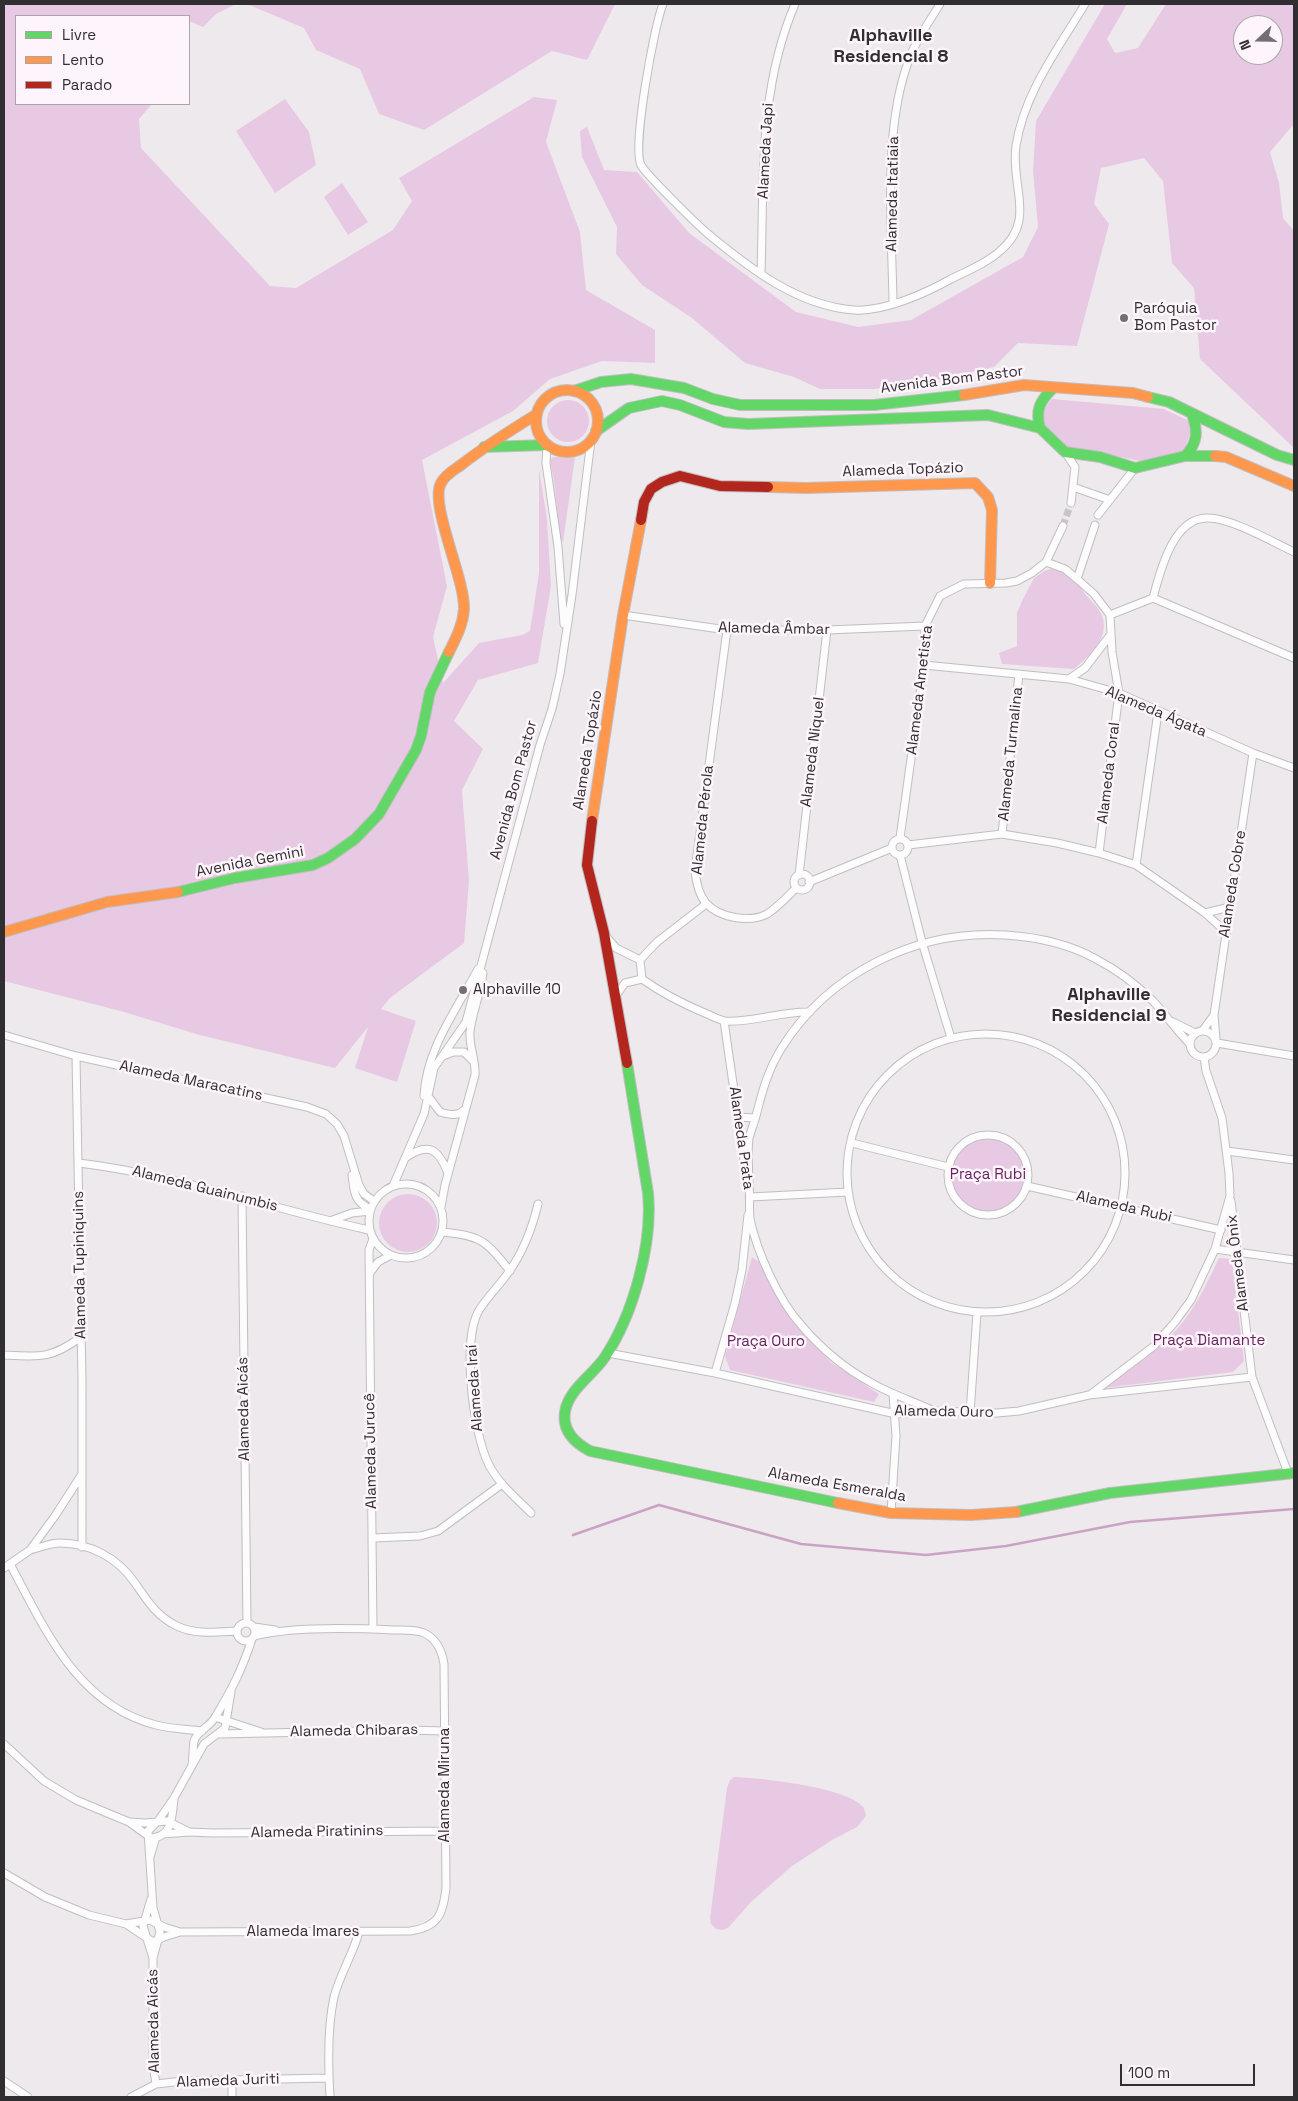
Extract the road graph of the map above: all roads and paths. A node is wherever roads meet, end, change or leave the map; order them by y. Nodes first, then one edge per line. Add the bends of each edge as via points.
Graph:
1 (663, 4) edge
2 (795, 4) edge
3 (940, 4) edge
4 (1085, 4) edge
5 (761, 273) junction
6 (893, 304) junction
7 (1053, 388) junction
8 (574, 391) junction
9 (537, 414) junction
10 (1192, 414) junction
11 (1040, 428) junction
12 (594, 435) junction
13 (547, 445) junction
14 (483, 448) junction
15 (1065, 452) junction
16 (1185, 456) junction
17 (1294, 460) edge
18 (1135, 468) junction
19 (1294, 486) edge
20 (1073, 487) junction
21 (1110, 500) junction
22 (1071, 504) tunnel mouth
23 (1098, 515) dead end
24 (1095, 525) dead end
25 (1064, 526) tunnel mouth
26 (1294, 552) edge
27 (1045, 563) junction
28 (1078, 579) junction
29 (990, 583) junction
30 (1154, 598) junction
31 (623, 615) junction
32 (1110, 615) junction
33 (926, 626) junction
34 (727, 630) junction
35 (827, 630) junction
36 (1112, 634) junction
37 (565, 635) junction
38 (1294, 658) edge
39 (924, 665) junction
40 (1019, 674) junction
41 (1070, 680) junction
42 (1119, 693) junction
43 (1158, 712) junction
44 (1253, 753) junction
45 (1294, 768) edge
46 (1002, 834) junction
47 (900, 838) junction
48 (908, 845) junction
49 (892, 848) junction
50 (1099, 853) junction
51 (900, 855) junction
52 (1136, 865) junction
53 (799, 875) junction
54 (809, 882) junction
55 (796, 888) junction
56 (706, 904) junction
57 (1230, 907) junction
58 (1205, 913) junction
59 (4, 932) edge
60 (1226, 932) junction
61 (922, 942) junction
62 (611, 949) junction
63 (486, 953) junction
64 (640, 960) junction
65 (612, 977) junction
66 (642, 979) junction
67 (625, 983) junction
68 (614, 997) junction
69 (810, 1012) junction
70 (1214, 1015) junction
71 (724, 1020) junction
72 (1171, 1021) junction
73 (1203, 1030) junction
74 (1195, 1033) junction
75 (4, 1035) edge
76 (951, 1038) junction
77 (1216, 1041) junction
78 (1190, 1044) junction
79 (76, 1056) junction
80 (441, 1056) junction
81 (1200, 1056) junction
82 (1294, 1056) edge
83 (476, 1066) junction
84 (428, 1096) junction
85 (466, 1108) junction
86 (424, 1114) junction
87 (738, 1117) junction
88 (756, 1118) junction
89 (852, 1143) junction
90 (1227, 1152) junction
91 (405, 1158) junction
92 (350, 1160) junction
93 (1294, 1160) edge
94 (79, 1163) junction
95 (948, 1167) junction
96 (448, 1173) junction
97 (393, 1186) junction
98 (1027, 1186) junction
99 (848, 1192) junction
100 (242, 1196) junction
101 (750, 1196) junction
102 (1230, 1196) junction
103 (374, 1201) junction
104 (538, 1204) dead end
105 (441, 1207) junction
106 (1124, 1207) junction
107 (370, 1210) junction
108 (329, 1221) junction
109 (370, 1230) junction
110 (1221, 1230) junction
111 (442, 1232) junction
112 (373, 1239) junction
113 (1215, 1248) junction
114 (1237, 1252) junction
115 (391, 1256) junction
116 (1294, 1260) edge
117 (510, 1271) junction
118 (370, 1273) junction
119 (977, 1313) junction
120 (81, 1337) junction
121 (608, 1353) junction
122 (4, 1355) edge
123 (715, 1373) junction
124 (1252, 1377) junction
125 (893, 1394) junction
126 (1089, 1395) junction
127 (934, 1411) junction
128 (970, 1413) junction
129 (896, 1414) junction
130 (565, 1426) joint
131 (1291, 1473) edge
132 (82, 1474) junction
133 (502, 1484) junction
134 (531, 1513) dead end
135 (891, 1513) junction
136 (372, 1538) junction
137 (82, 1547) junction
138 (30, 1550) junction
139 (7, 1566) edge
140 (247, 1623) junction
141 (254, 1627) junction
142 (373, 1629) junction
143 (237, 1631) junction
144 (283, 1631) junction
145 (253, 1637) junction
146 (240, 1639) junction
147 (242, 1667) junction
148 (231, 1692) junction
149 (216, 1717) junction
150 (227, 1720) junction
151 (180, 1729) junction
152 (202, 1730) junction
153 (445, 1731) junction
154 (263, 1732) junction
155 (219, 1734) junction
156 (194, 1741) junction
157 (4, 1744) edge
158 (204, 1744) junction
159 (192, 1767) junction
160 (174, 1798) junction
161 (158, 1821) junction
162 (129, 1822) junction
163 (172, 1822) junction
164 (446, 1831) junction
165 (189, 1832) junction
166 (147, 1834) junction
167 (160, 1836) junction
168 (149, 1859) junction
169 (4, 1873) edge
170 (152, 1896) junction
171 (144, 1920) junction
172 (126, 1924) junction
173 (157, 1924) junction
174 (425, 1928) joint
175 (180, 1932) junction
176 (359, 1932) junction
177 (146, 1938) junction
178 (160, 1939) junction
179 (153, 1958) junction
180 (329, 2078) junction
181 (232, 2080) junction
182 (4, 2081) edge
183 (156, 2084) junction
184 (28, 2097) edge
185 (131, 2097) edge
186 (232, 2097) edge
187 (330, 2097) edge

1 - 5 street via 648,66 638,150 641,165 691,219
2 - 5 street, Alameda Japi via 780,44 765,127
3 - 6 street, Alameda Itatiaia via 910,56 891,144
4 - 6 street via 1031,94 1021,124 1015,170 1021,218 1010,242 999,253 941,285
5 - 6 street via 796,295 828,306 856,311
7 - 8 street, Avenida Bom Pastor via 1024,385 955,397 874,404 778,405 740,405 684,388 631,379 602,382
7 - 10 street, Avenida Bom Pastor via 1147,396 1169,402
7 - 11 street via 1040,400 1037,409
8 - 9 street via 555,392 546,398
8 - 12 street via 592,403 597,421
9 - 13 street via 536,427
9 - 14 street, Avenida Gemini
10 - 16 street via 1198,428 1197,440
10 - 17 street, Avenida Bom Pastor
11 - 12 street, Avenida Bom Pastor via 988,415 748,424 724,422 662,401 629,408
11 - 15 street, Avenida Bom Pastor
12 - 13 street via 576,451 556,450
12 - 37 street, Avenida Bom Pastor
13 - 14 street
13 - 37 street, Avenida Bom Pastor via 546,463 558,546
14 - 59 street, Avenida Gemini via 443,479 437,494 461,582 464,608 461,628 430,692 416,750 379,814 355,839 314,865 235,878 164,895 107,902
15 - 18 street
15 - 20 street via 1075,467
16 - 18 street
16 - 19 street via 1226,457
18 - 21 street
20 - 21 street
20 - 22 street
21 - 23 street
24 - 28 street
25 - 27 street
26 - 30 street via 1226,521 1207,517 1188,524 1173,542 1159,575
27 - 28 street via 1065,569
27 - 29 street, Alameda Ametista via 1017,581
28 - 32 street
29 - 31 street, Alameda Topázio via 992,510 988,497 976,483 806,488 720,486 680,476 650,489 644,502
29 - 33 street, Alameda Ametista via 964,584 940,596
30 - 32 street
30 - 38 street
31 - 34 street, Alameda Âmbar
31 - 62 street, Alameda Topázio via 587,865
32 - 36 street, Alameda Coral
33 - 35 street, Alameda Âmbar
33 - 39 street, Alameda Ametista
34 - 35 street, Alameda Âmbar
34 - 56 street, Alameda Pérola via 695,870
35 - 53 street, Alameda Niquel
36 - 41 street via 1085,668
36 - 42 street, Alameda Coral
37 - 63 street, Avenida Bom Pastor via 552,709
39 - 40 street, Alameda Ágata
39 - 47 street, Alameda Ametista
40 - 41 street, Alameda Ágata
40 - 46 street, Alameda Turmalina
41 - 42 street, Alameda Ágata
42 - 43 street, Alameda Ágata
42 - 50 street, Alameda Coral
43 - 44 street, Alameda Ágata
43 - 52 street
44 - 45 street, Alameda Ágata
44 - 57 street, Alameda Cobre
46 - 48 street
46 - 50 street
47 - 48 street
47 - 49 street via 893,842
48 - 51 street via 906,852
49 - 51 street
49 - 54 street
50 - 52 street
51 - 61 street
52 - 58 street
53 - 54 street via 806,876
53 - 55 street via 794,880
54 - 55 street via 806,889
55 - 56 street via 767,914 743,920
56 - 64 street via 657,942
57 - 58 street
57 - 60 street, Alameda Cobre
58 - 60 street
60 - 70 street, Alameda Cobre
61 - 69 street via 892,954 838,985
61 - 72 street via 992,934 1028,937 1066,946 1121,973
61 - 76 street
62 - 64 street
62 - 65 street, Alameda Topázio
63 - 80 street, Avenida Bom Pastor via 466,1022
63 - 83 street, Avenida Bom Pastor via 482,988 470,1029
63 - 86 street, Avenida Bom Pastor via 428,1066
64 - 66 street
65 - 67 street
65 - 68 street, Alameda Topázio
66 - 67 street
66 - 71 street via 675,1001
67 - 68 street
68 - 121 street, Alameda Topázio via 647,1180 649,1213 638,1279
69 - 71 street
69 - 88 street via 780,1050 765,1082
70 - 73 street, Alameda Cobre
70 - 77 street, Alameda Cobre
71 - 87 street, Alameda Prata
72 - 74 street
72 - 78 street
73 - 74 street
73 - 77 street via 1211,1032
74 - 78 street
75 - 79 street, Alameda Maracatins
76 - 89 street via 911,1056 879,1084 859,1118
76 - 106 street via 971,1033 1001,1034 1028,1041 1078,1068 1110,1109 1121,1138 1127,1171
77 - 81 street via 1212,1054
77 - 82 street
78 - 81 street
79 - 92 street, Alameda Maracatins via 307,1107 326,1114 344,1136
79 - 94 street, Alameda Tupiniquins
80 - 83 street via 464,1052
80 - 84 street, Avenida Bom Pastor via 434,1068
81 - 90 street, Alameda Ônix via 1222,1118
83 - 85 street, Avenida Bom Pastor
84 - 85 street via 440,1112 454,1115
84 - 86 street, Avenida Bom Pastor
85 - 96 street, Avenida Bom Pastor
86 - 91 street, Avenida Bom Pastor
87 - 88 street
87 - 101 street, Alameda Prata
88 - 101 street via 749,1139
89 - 95 street
89 - 99 street
90 - 93 street
90 - 102 street, Alameda Ônix
91 - 96 street via 423,1148 433,1150 444,1161
91 - 97 street, Avenida Bom Pastor
92 - 103 street, Alameda Maracatins via 364,1194
92 - 107 street, Alameda Maracatins via 356,1198
94 - 100 street, Alameda Guainumbis
94 - 120 street, Alameda Tupiniquins
95 - 98 street via 950,1190 956,1200 978,1214 1003,1213 1018,1202
95 - 98 street via 961,1145 976,1137 993,1135 1009,1141 1021,1152 1028,1174
96 - 105 street, Avenida Bom Pastor
97 - 103 street
97 - 105 street via 416,1185
98 - 106 street, Alameda Rubi
99 - 101 street
99 - 119 street via 855,1221 884,1268 927,1299
100 - 108 street, Alameda Guainumbis
100 - 140 street, Alameda Aicás
101 - 123 street, Alameda Prata via 742,1270
101 - 125 street via 750,1218 763,1258 800,1324 844,1365
102 - 110 street
102 - 114 street, Alameda Ônix
103 - 107 street
104 - 117 street, Alameda Iraí via 531,1232
105 - 111 street
106 - 110 street, Alameda Rubi
106 - 119 street via 1095,1258 1056,1292 1029,1305
107 - 108 street
107 - 109 street
108 - 109 street, Alameda Guainumbis
109 - 112 street
110 - 113 street
111 - 115 street via 431,1249 422,1255 412,1258
111 - 117 street via 464,1234 486,1242
112 - 115 street
112 - 118 street, Alameda Jurucê via 369,1250
113 - 114 street
113 - 126 street via 1191,1300 1176,1322 1154,1346
114 - 116 street
114 - 124 street, Alameda Ônix
115 - 118 street via 378,1262
117 - 133 street, Alameda Iraí via 474,1322 471,1365 475,1426 489,1466
118 - 136 street, Alameda Jurucê
119 - 128 street
120 - 122 street via 65,1349 39,1357
120 - 132 street, Alameda Tupiniquins
121 - 123 street, Alameda Ouro
121 - 130 street, Alameda Topázio via 571,1398 566,1407
123 - 129 street, Alameda Ouro
124 - 126 street, Alameda Ouro
124 - 131 street, Alameda Ônix
125 - 127 street
125 - 129 street
126 - 128 street, Alameda Ouro via 1019,1411
127 - 128 street, Alameda Ouro
127 - 129 street, Alameda Ouro
129 - 135 street
130 - 135 street, Alameda Esmeralda via 575,1442 590,1451
131 - 135 street, Alameda Esmeralda via 1110,1493 1024,1512 971,1515
132 - 137 street, Alameda Tupiniquins
132 - 138 street
133 - 134 street, Alameda Iraí
133 - 136 street via 438,1531 420,1536
136 - 142 street, Alameda Jurucê
137 - 138 street via 59,1543
137 - 143 street via 120,1564 152,1609 176,1626 202,1632
138 - 139 street
139 - 151 street via 60,1654 96,1694 140,1720
140 - 141 street
140 - 143 street via 241,1624
141 - 144 street
141 - 145 street
142 - 144 street
142 - 153 street, Alameda Miruna via 415,1631 432,1638 444,1664
143 - 146 street
144 - 145 street
145 - 146 street via 246,1641
145 - 147 street
146 - 147 street
147 - 148 street
148 - 149 street
148 - 150 street
149 - 150 street
149 - 152 street
150 - 154 street
150 - 155 street
151 - 152 street
151 - 156 street
152 - 156 street
153 - 154 street, Alameda Chibaras
153 - 164 street, Alameda Miruna
154 - 155 street, Alameda Chibaras
155 - 158 street
156 - 158 street
156 - 159 street
157 - 162 street via 44,1780 76,1800
158 - 159 street
159 - 160 street
160 - 161 street
160 - 163 street
161 - 162 street
161 - 163 street
161 - 166 street
162 - 166 street
163 - 165 street
163 - 167 street, Alameda Aicás
164 - 165 street, Alameda Piratinins
164 - 174 street, Alameda Miruna via 444,1906 436,1920
165 - 167 street, Alameda Piratinins
166 - 167 street via 151,1838
166 - 168 street, Alameda Aicás
167 - 168 street, Alameda Aicás
168 - 170 street, Alameda Aicás
169 - 172 street via 45,1897 89,1915
170 - 171 street, Alameda Aicás
170 - 173 street, Alameda Aicás
171 - 172 street
171 - 173 street
171 - 177 street, Alameda Aicás
172 - 177 street
173 - 175 street
173 - 178 street, Alameda Aicás
174 - 176 street, Alameda Imares
175 - 176 street, Alameda Imares
175 - 178 street
176 - 180 street via 334,1996
177 - 178 street via 153,1942
177 - 179 street, Alameda Aicás
178 - 179 street, Alameda Aicás
179 - 183 street, Alameda Aicás via 153,2064
180 - 181 street, Alameda Juriti
180 - 187 street
181 - 183 street, Alameda Juriti
181 - 186 street
182 - 184 street
183 - 185 street, Alameda Juriti

